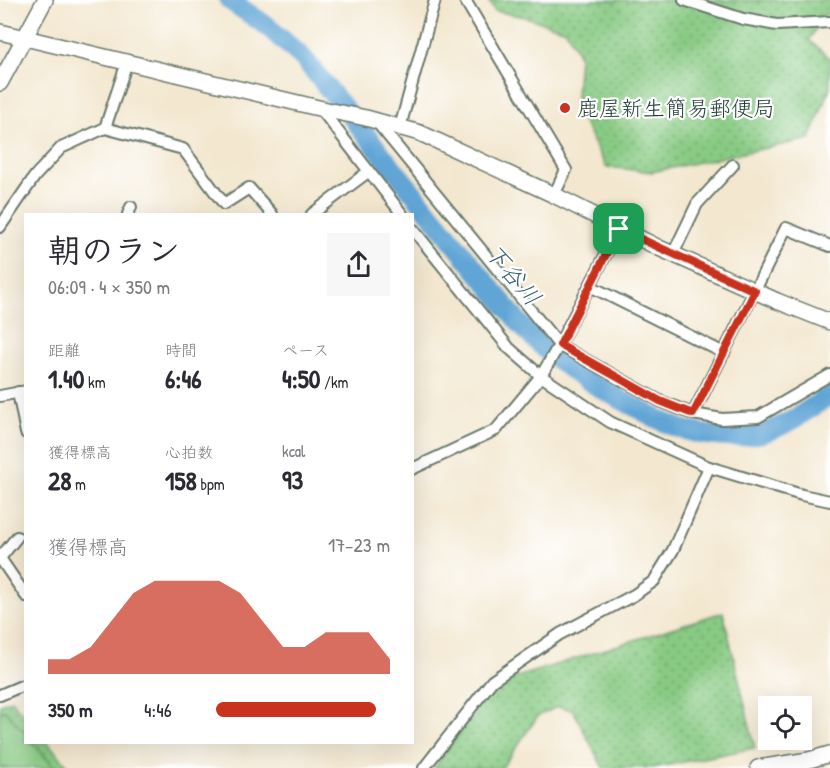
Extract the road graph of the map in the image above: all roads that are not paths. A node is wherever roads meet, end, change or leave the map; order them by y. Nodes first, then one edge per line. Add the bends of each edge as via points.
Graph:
1 (45, 0) edge
2 (435, 0) edge
3 (465, 0) edge
4 (684, 0) edge
5 (830, 22) edge
6 (0, 32) edge
7 (25, 38) junction
8 (127, 62) junction
9 (0, 83) edge
10 (324, 109) junction
11 (371, 119) junction
12 (400, 127) junction
13 (105, 129) junction
14 (733, 165) dead end
15 (368, 172) junction
16 (554, 195) junction
17 (271, 213) edge
18 (313, 213) edge
19 (401, 213) edge
20 (0, 227) edge
21 (619, 229) junction
22 (414, 230) edge
23 (830, 246) edge
24 (673, 254) junction
25 (590, 285) junction
26 (755, 291) junction
27 (830, 322) edge
28 (560, 345) junction
29 (724, 353) junction
30 (830, 375) edge
31 (541, 376) junction
32 (22, 392) edge
33 (0, 396) edge
34 (24, 412) edge
35 (693, 414) junction
36 (709, 467) junction
37 (414, 468) edge
38 (830, 501) edge
39 (17, 537) dead end
40 (0, 558) edge
41 (24, 593) edge
42 (24, 685) edge
43 (0, 695) edge
44 (830, 754) edge
45 (424, 768) edge
46 (759, 768) edge

1 - 7 street
2 - 12 street
3 - 16 street via 566,170
4 - 5 street via 743,19 777,25
6 - 7 street
7 - 8 street
7 - 9 street
8 - 10 street
8 - 13 street
10 - 11 street
10 - 15 street
11 - 12 street
11 - 28 street
12 - 16 street
13 - 17 street via 183,148 224,204 249,188
13 - 20 street via 61,148 35,176
14 - 24 street via 697,204
15 - 18 street
15 - 19 street
16 - 21 street
21 - 24 street
21 - 25 street
22 - 31 street via 509,348
23 - 26 street via 786,228
24 - 26 street
25 - 28 street
25 - 29 street
26 - 27 street
26 - 29 street
28 - 31 street
28 - 35 street via 660,401
29 - 35 street
30 - 35 street via 758,417 722,419
31 - 36 street via 610,422
31 - 37 street via 496,430
32 - 33 street
32 - 34 street
36 - 38 street
36 - 45 street via 673,550 654,580 634,595 560,634 492,681
39 - 40 street
40 - 41 street
42 - 43 street
44 - 46 street

